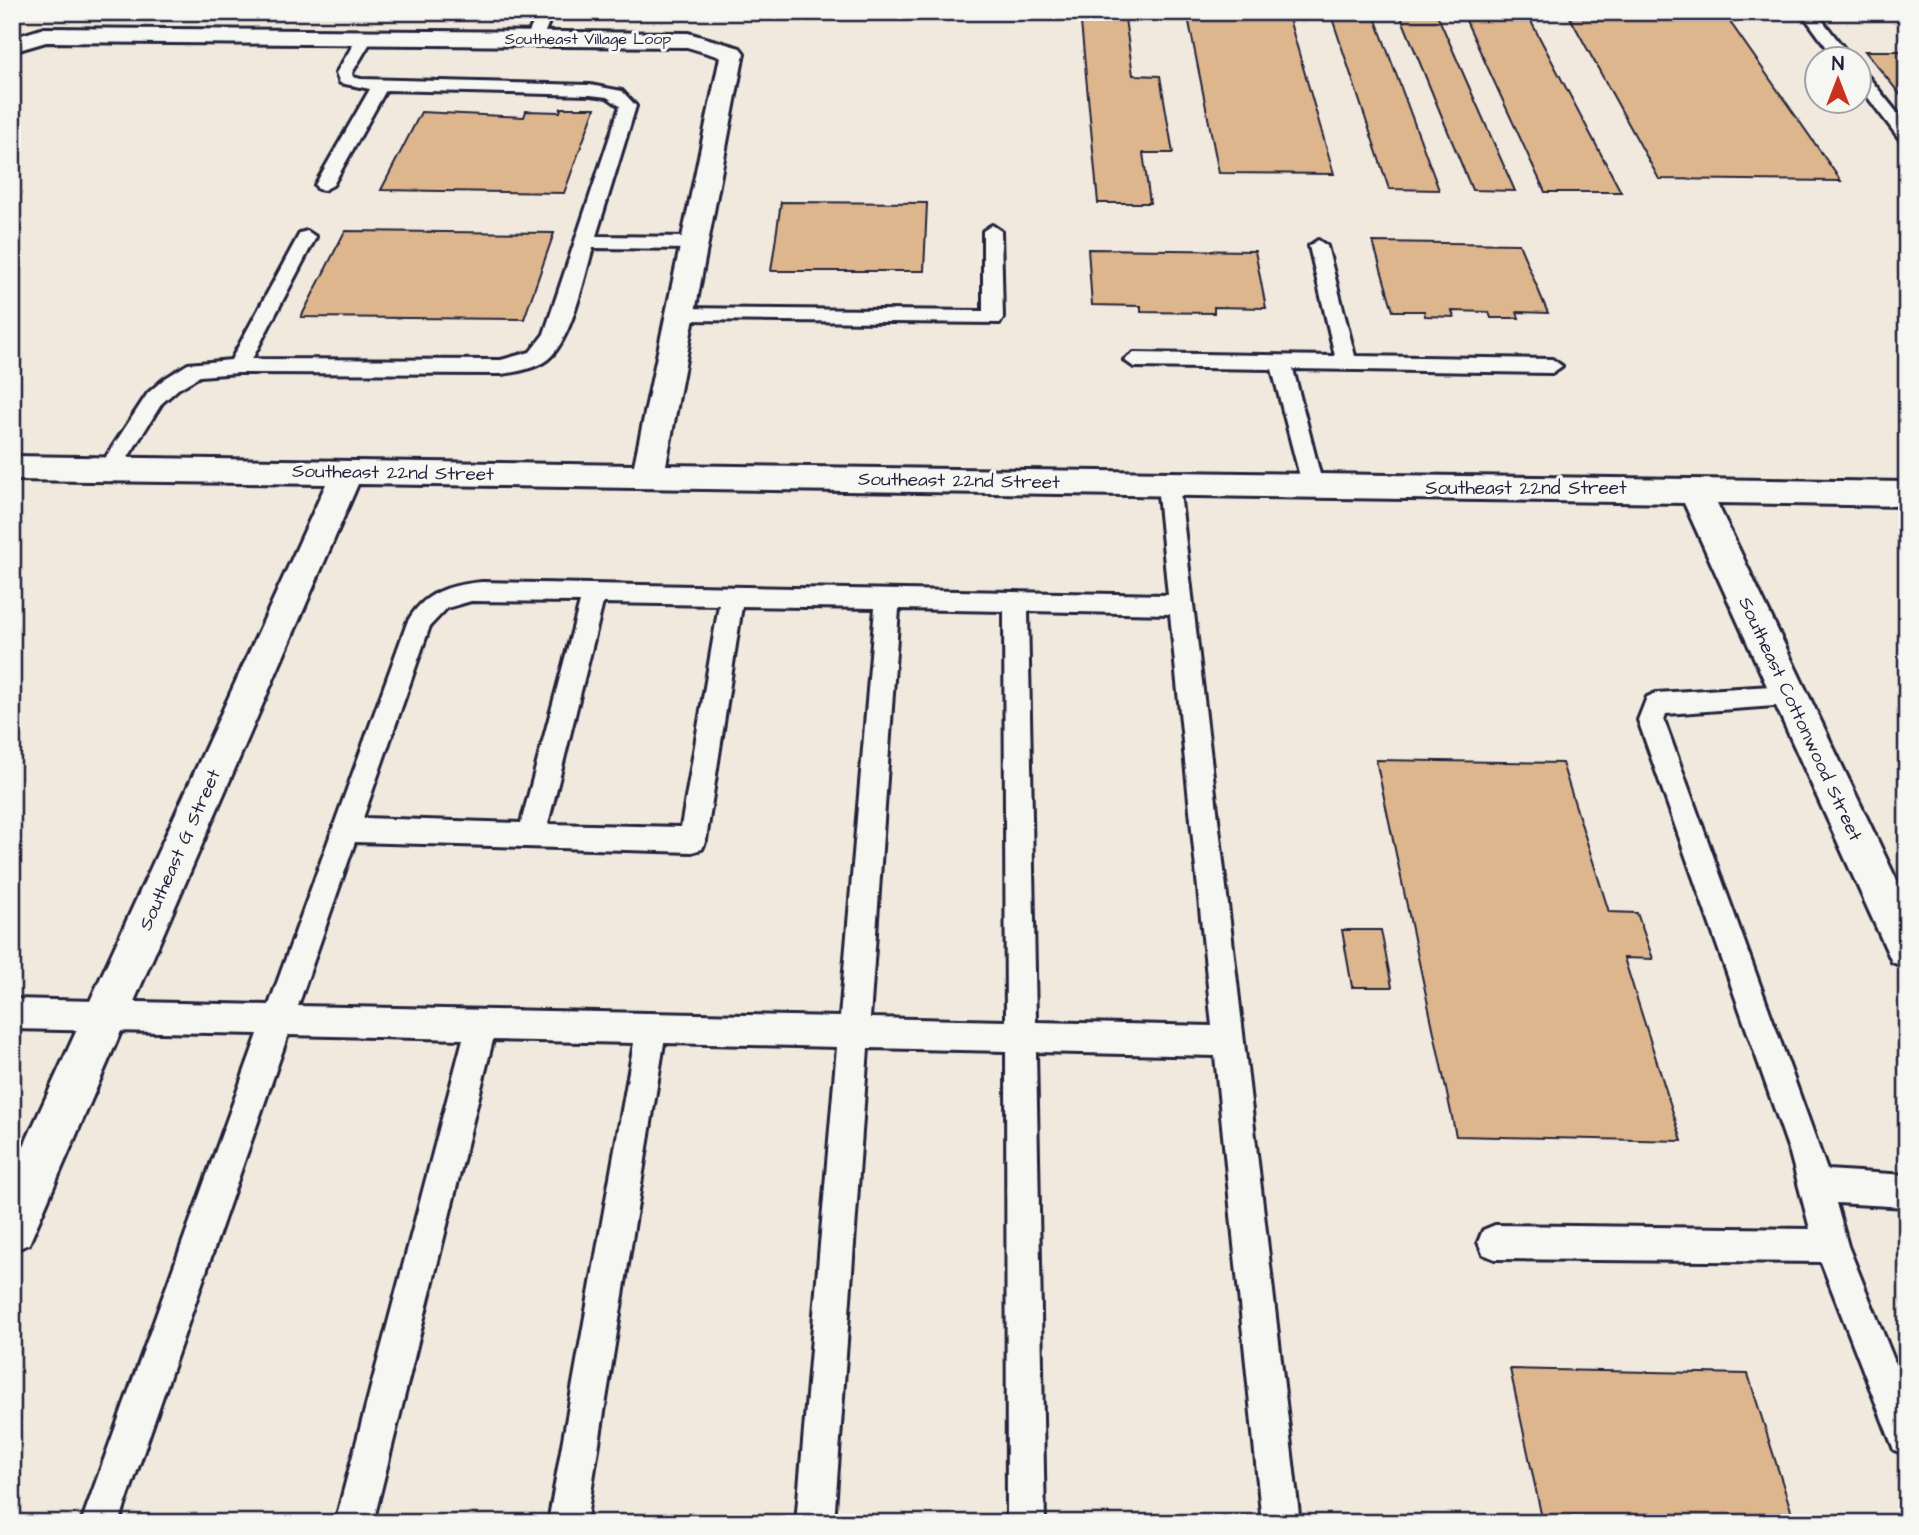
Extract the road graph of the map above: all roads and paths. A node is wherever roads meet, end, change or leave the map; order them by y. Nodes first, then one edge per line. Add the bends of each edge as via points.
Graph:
1 (546, 12) edge
2 (1808, 12) edge
3 (365, 38) junction
4 (534, 39) junction
5 (12, 45) edge
6 (1834, 46) edge
7 (380, 86) junction
8 (1874, 95) edge
9 (1907, 136) edge
10 (324, 185) dead end
11 (992, 231) dead end
12 (307, 237) dead end
13 (585, 242) junction
14 (694, 243) junction
15 (1318, 246) dead end
16 (680, 314) junction
17 (1133, 360) dead end
18 (1282, 362) junction
19 (1347, 363) junction
20 (238, 366) junction
21 (1552, 366) dead end
22 (12, 468) edge
23 (109, 470) junction
24 (347, 473) junction
25 (648, 477) junction
26 (1168, 484) junction
27 (1312, 486) junction
28 (1694, 490) junction
29 (1907, 494) edge
30 (594, 593) junction
31 (732, 596) junction
32 (887, 599) junction
33 (1016, 601) junction
34 (1181, 605) junction
35 (1789, 695) junction
36 (346, 830) junction
37 (531, 835) junction
38 (1907, 948) edge
39 (12, 1014) edge
40 (106, 1016) junction
41 (278, 1022) junction
42 (481, 1026) junction
43 (651, 1030) junction
44 (853, 1034) junction
45 (1018, 1037) junction
46 (1228, 1041) junction
47 (1814, 1185) junction
48 (1907, 1191) edge
49 (12, 1227) edge
50 (1495, 1242) dead end
51 (1831, 1246) junction
52 (1907, 1437) edge
53 (100, 1523) edge
54 (354, 1523) edge
55 (567, 1523) edge
56 (815, 1523) edge
57 (1026, 1523) edge
58 (1281, 1523) edge

1 - 4 lane
2 - 6 lane
3 - 4 street, Southeast Village Loop
3 - 5 street, Southeast Village Loop via 44,35
3 - 7 lane via 344,73 346,80
4 - 14 street, Southeast Village Loop via 688,40 732,53
7 - 10 lane
7 - 13 lane via 590,90 623,98 628,106
8 - 9 lane
11 - 16 lane via 993,318
12 - 20 lane
13 - 14 lane
13 - 20 lane via 553,334 544,352 526,363 501,368
14 - 16 street, Southeast Village Loop
15 - 19 lane
16 - 25 street, Southeast Village Loop
17 - 18 lane
18 - 19 lane
18 - 27 lane
19 - 21 lane
20 - 23 lane via 195,369 171,384 155,398
22 - 23 street, Southeast 22nd Street
23 - 24 street, Southeast 22nd Street
24 - 25 street, Southeast 22nd Street
24 - 40 street, Southeast G Street
25 - 26 street, Southeast 22nd Street
26 - 27 street, Southeast 22nd Street
26 - 34 lane
27 - 28 street, Southeast 22nd Street
28 - 29 street, Southeast 22nd Street
28 - 35 street, Southeast Cottonwood Street
30 - 31 lane
30 - 36 lane via 482,591 455,594 430,605 419,622
30 - 37 lane
31 - 32 lane
31 - 37 lane via 692,839
32 - 33 lane
32 - 44 lane
33 - 34 lane
33 - 45 lane
34 - 46 lane
35 - 38 street, Southeast Cottonwood Street
35 - 47 lane via 1656,704 1650,720
36 - 37 lane
36 - 41 lane
39 - 40 lane
40 - 41 lane
40 - 49 street, Southeast G Street
41 - 42 lane
41 - 53 lane
42 - 43 lane
42 - 54 lane
43 - 44 lane
43 - 55 lane
44 - 45 lane
44 - 56 lane
45 - 46 lane
45 - 57 lane
46 - 58 lane
47 - 48 lane
47 - 51 lane
50 - 51 lane
51 - 52 lane

